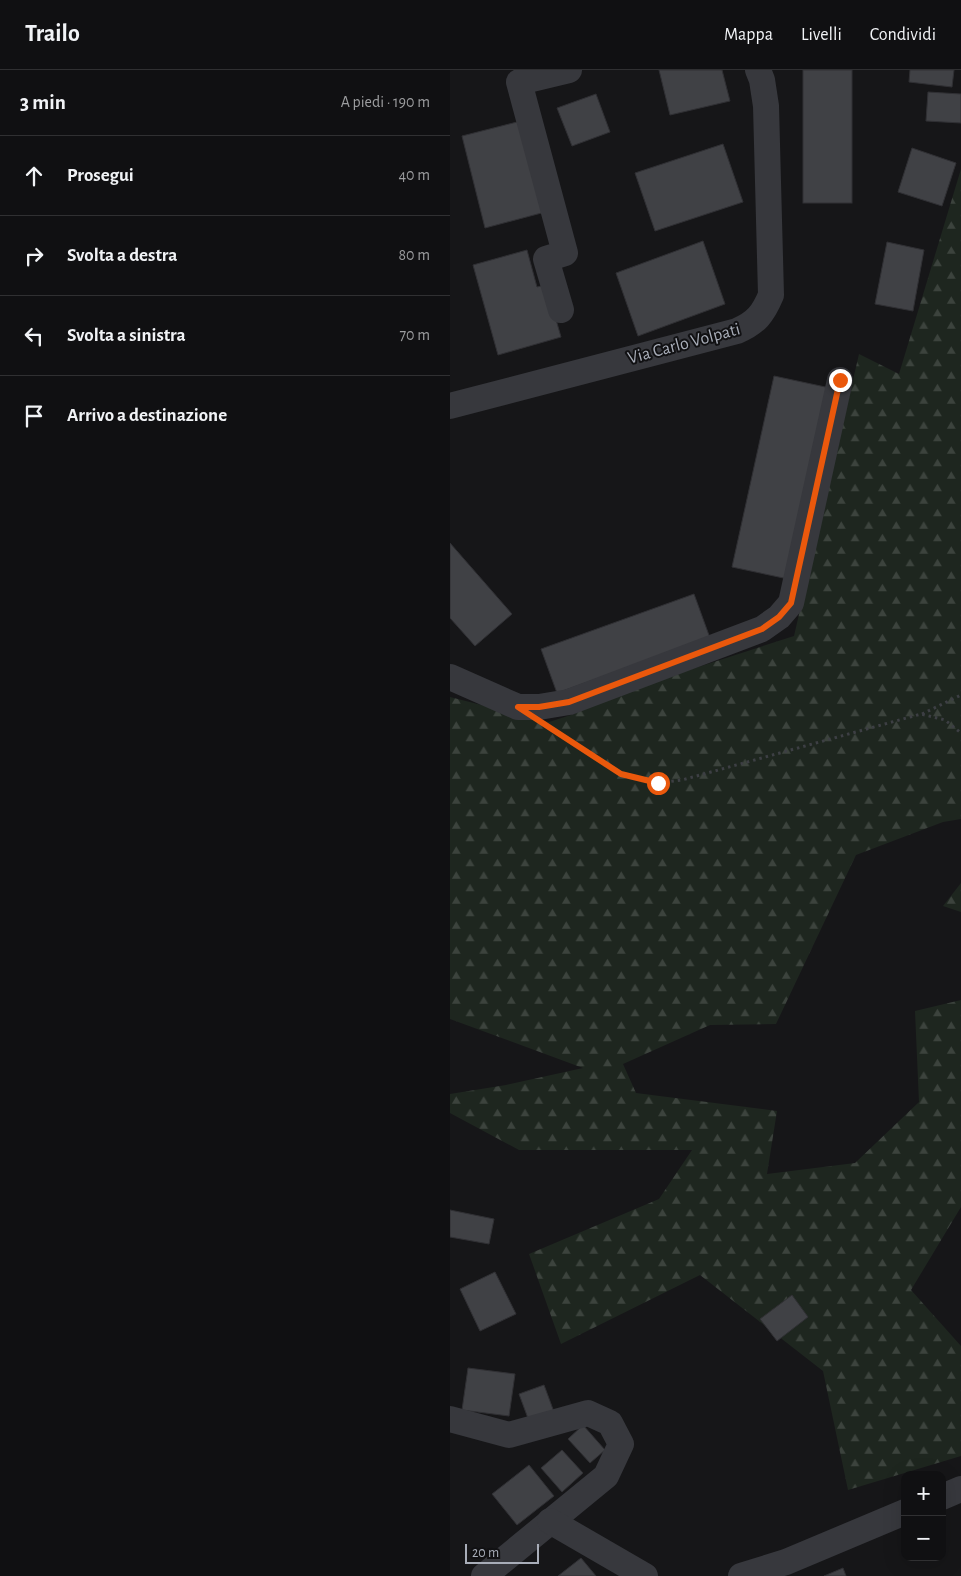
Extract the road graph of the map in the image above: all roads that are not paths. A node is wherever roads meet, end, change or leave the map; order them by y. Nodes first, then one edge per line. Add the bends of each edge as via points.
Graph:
1 (569, 70) edge
2 (758, 70) edge
3 (561, 310) dead end
4 (840, 380) dead end
5 (450, 406) edge
6 (450, 677) edge
7 (450, 1419) edge
8 (961, 1489) edge
9 (946, 1495) edge
10 (901, 1514) edge
11 (550, 1522) junction
12 (484, 1576) edge
13 (645, 1576) edge
14 (741, 1576) edge

1 - 3 street via 519,82 565,253 546,259
2 - 5 street, Via Carlo Volpati via 766,106 771,295 762,314 752,325
4 - 6 street via 791,603 779,617 762,629 569,702 518,707
7 - 11 street via 509,1435 588,1413 610,1423 620,1444 606,1476
8 - 9 street
10 - 14 street via 786,1562
11 - 12 street
11 - 13 street

